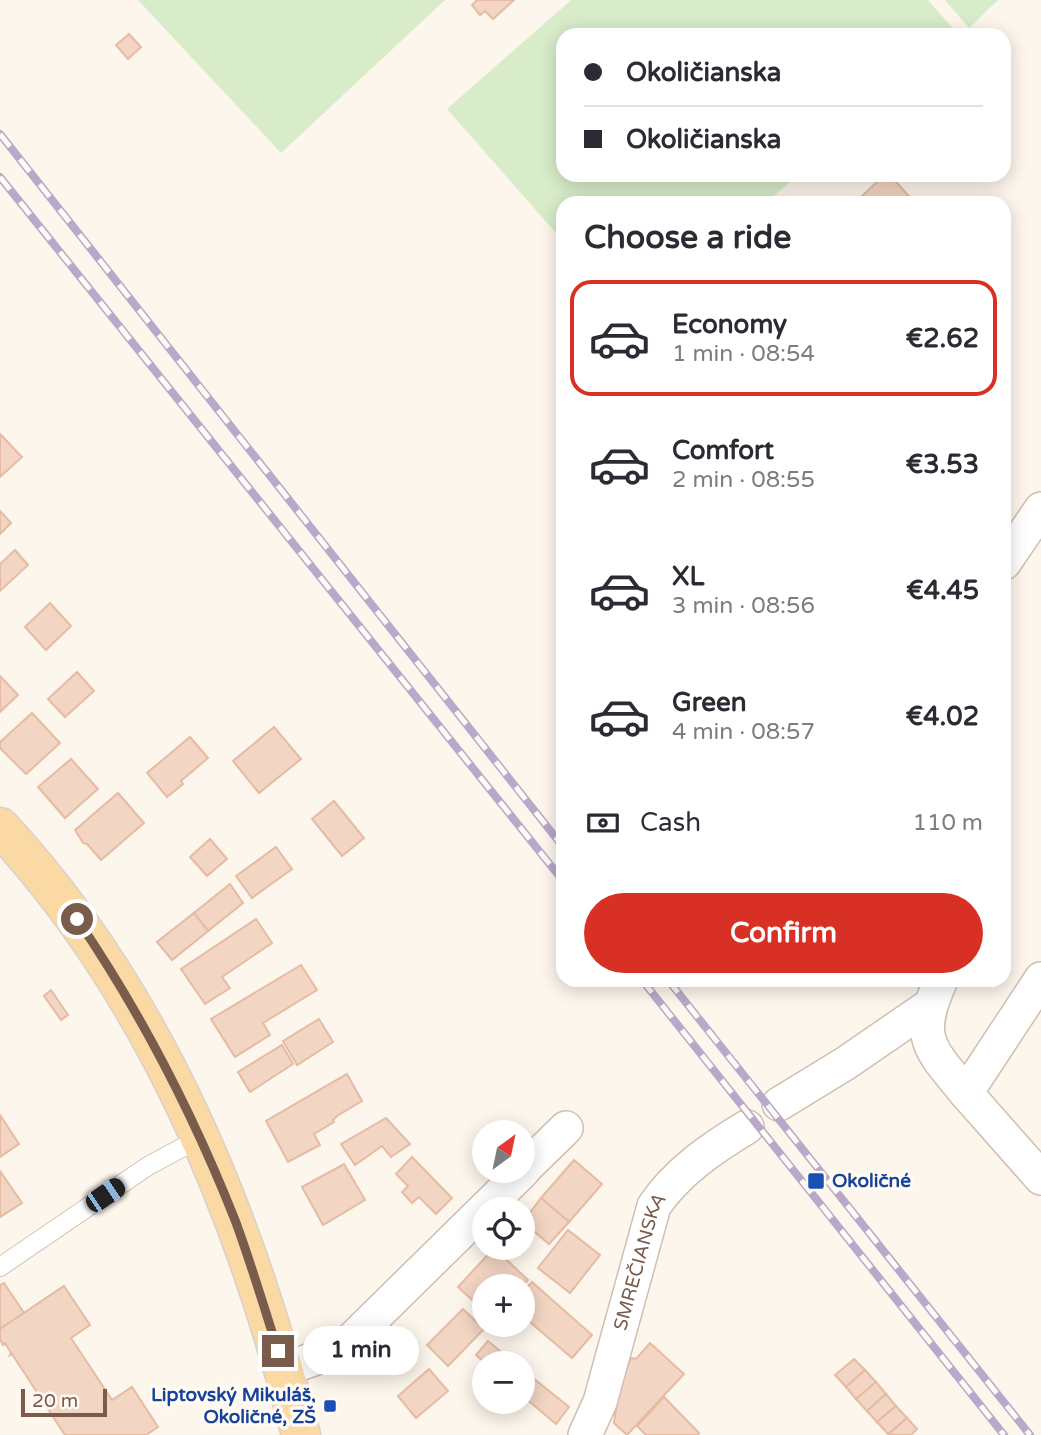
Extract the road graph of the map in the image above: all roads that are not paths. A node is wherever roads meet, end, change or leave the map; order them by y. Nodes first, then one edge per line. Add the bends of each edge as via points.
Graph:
1 (1041, 509) edge
2 (1011, 553) edge
3 (0, 827) edge
4 (1041, 979) edge
5 (935, 993) edge
6 (966, 1093) junction
7 (779, 1104) dead end
8 (747, 1127) dead end
9 (566, 1128) dead end
10 (200, 1138) junction
11 (536, 1158) edge
12 (1041, 1178) edge
13 (511, 1183) edge
14 (0, 1267) edge
15 (285, 1370) junction
16 (301, 1435) edge
17 (585, 1435) edge

1 - 2 street
3 - 10 main road via 77,919 117,978
4 - 6 street
5 - 6 street via 926,1023 933,1049
5 - 7 street via 846,1063
6 - 12 street
8 - 17 street, SMREČIANSKA via 708,1150 654,1206 600,1402
9 - 11 street
10 - 14 lane via 148,1166
10 - 15 main road via 248,1256
13 - 15 street via 342,1349
15 - 16 main road

